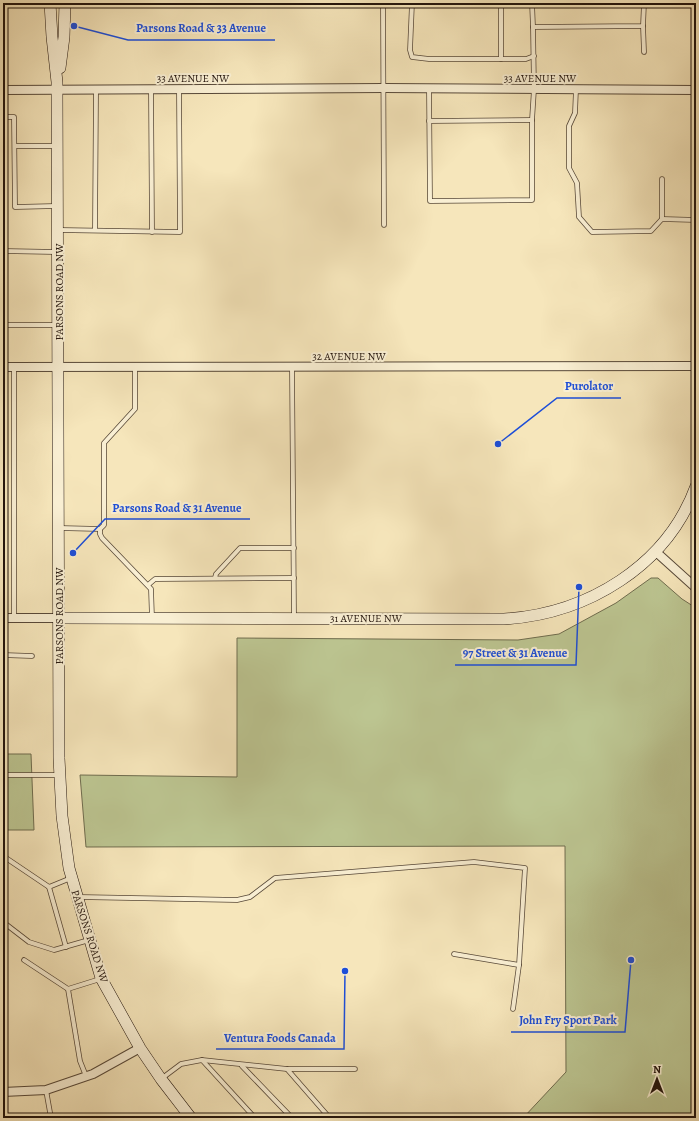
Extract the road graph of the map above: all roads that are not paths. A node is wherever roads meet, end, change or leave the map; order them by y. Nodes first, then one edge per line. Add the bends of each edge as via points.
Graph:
1 (50, 3) edge
2 (65, 3) edge
3 (383, 3) edge
4 (412, 3) edge
5 (501, 3) edge
6 (532, 3) edge
7 (644, 3) edge
8 (644, 26) junction
9 (533, 27) junction
10 (644, 52) dead end
11 (534, 56) junction
12 (501, 59) junction
13 (58, 86) junction
14 (384, 88) junction
15 (429, 88) junction
16 (179, 89) junction
17 (534, 89) junction
18 (576, 89) junction
19 (3, 90) edge
20 (96, 90) junction
21 (151, 90) junction
22 (696, 90) edge
23 (3, 117) edge
24 (532, 120) junction
25 (429, 121) junction
26 (15, 146) junction
27 (57, 146) junction
28 (662, 178) dead end
29 (58, 206) junction
30 (662, 219) junction
31 (696, 220) edge
32 (384, 225) dead end
33 (58, 230) junction
34 (95, 230) junction
35 (152, 232) junction
36 (3, 251) edge
37 (58, 252) junction
38 (59, 325) junction
39 (3, 349) edge
40 (696, 366) edge
41 (3, 367) edge
42 (14, 367) junction
43 (59, 367) junction
44 (136, 367) junction
45 (292, 367) junction
46 (696, 486) edge
47 (59, 528) junction
48 (100, 528) junction
49 (294, 548) junction
50 (655, 551) junction
51 (215, 578) junction
52 (294, 578) junction
53 (148, 584) junction
54 (696, 588) edge
55 (3, 618) edge
56 (14, 618) junction
57 (59, 618) junction
58 (152, 618) junction
59 (294, 618) junction
60 (3, 655) edge
61 (32, 656) dead end
62 (3, 775) edge
63 (60, 776) junction
64 (3, 856) edge
65 (71, 878) junction
66 (49, 887) junction
67 (77, 897) junction
68 (3, 922) edge
69 (90, 940) junction
70 (66, 946) junction
71 (454, 954) dead end
72 (24, 960) dead end
73 (519, 965) junction
74 (101, 978) junction
75 (68, 989) junction
76 (513, 1009) dead end
77 (140, 1048) junction
78 (202, 1060) junction
79 (242, 1065) junction
80 (287, 1069) junction
81 (355, 1069) dead end
82 (87, 1077) junction
83 (161, 1079) junction
84 (46, 1090) junction
85 (3, 1092) edge
86 (328, 1116) dead end
87 (50, 1118) edge
88 (191, 1118) edge
89 (255, 1118) edge
90 (292, 1118) edge

1 - 13 main road, PARSONS ROAD NW
2 - 13 main road, PARSONS ROAD NW
3 - 14 lane
4 - 12 lane via 412,57
5 - 12 lane
6 - 9 lane
7 - 8 lane
8 - 9 lane
8 - 10 lane
9 - 11 lane
11 - 12 lane via 526,59
11 - 17 lane
13 - 19 street, 33 AVENUE NW
13 - 20 street, 33 AVENUE NW
13 - 27 main road, PARSONS ROAD NW
14 - 15 street, 33 AVENUE NW
14 - 16 street, 33 AVENUE NW
14 - 32 lane
15 - 17 street, 33 AVENUE NW
15 - 25 lane
16 - 21 street, 33 AVENUE NW
16 - 35 lane via 180,232
17 - 18 street, 33 AVENUE NW
17 - 24 lane
18 - 22 street, 33 AVENUE NW
18 - 30 lane via 575,113 569,126 569,168 577,183 580,217 592,232 651,232
20 - 21 street, 33 AVENUE NW
20 - 34 lane
21 - 35 lane
23 - 26 lane via 14,117
24 - 25 lane
24 - 25 lane via 532,200 438,201 430,201
26 - 27 lane
26 - 29 lane via 15,207
27 - 29 main road, PARSONS ROAD NW
28 - 30 lane
29 - 33 main road, PARSONS ROAD NW
30 - 31 lane
33 - 34 lane
33 - 37 main road, PARSONS ROAD NW
34 - 35 lane
36 - 37 lane
37 - 38 main road, PARSONS ROAD NW
38 - 39 lane via 3,325
38 - 43 main road, PARSONS ROAD NW
40 - 45 street, 32 AVENUE NW
41 - 42 street, 32 AVENUE NW
42 - 43 street, 32 AVENUE NW
42 - 56 lane
43 - 44 street, 32 AVENUE NW
43 - 47 main road, PARSONS ROAD NW
44 - 45 street, 32 AVENUE NW
44 - 48 lane via 135,409 104,443 104,522 103,528
45 - 49 lane
46 - 50 main road, 31 AVENUE NW via 678,521
47 - 48 lane
47 - 57 main road, PARSONS ROAD NW
48 - 53 lane via 102,538
49 - 51 lane via 240,548
49 - 52 lane
50 - 54 street
50 - 59 main road, 31 AVENUE NW via 639,566 602,592 540,615 504,619
51 - 52 lane
51 - 53 lane via 155,579
52 - 59 lane
53 - 58 lane via 152,592
55 - 56 street, 31 AVENUE NW
56 - 57 street, 31 AVENUE NW
57 - 58 main road, 31 AVENUE NW
57 - 63 main road, PARSONS ROAD NW
58 - 59 main road, 31 AVENUE NW
60 - 61 lane
62 - 63 lane
63 - 65 main road, PARSONS ROAD NW
64 - 66 lane
65 - 66 lane
65 - 67 main road, PARSONS ROAD NW
66 - 70 lane
67 - 69 main road, PARSONS ROAD NW
67 - 73 lane via 236,900 250,897 275,878 474,862 525,868
68 - 70 lane via 29,942 54,950
69 - 70 lane
69 - 74 main road, PARSONS ROAD NW
71 - 73 lane
72 - 75 lane
73 - 76 lane
74 - 75 lane
74 - 77 main road, PARSONS ROAD NW
75 - 82 lane via 80,1061
77 - 82 street
77 - 83 main road, PARSONS ROAD NW
78 - 79 lane
78 - 83 lane via 181,1064
78 - 89 lane
79 - 80 lane
79 - 90 lane
80 - 81 lane
80 - 86 lane
82 - 84 street
83 - 88 main road, PARSONS ROAD NW
84 - 85 street
84 - 87 lane

